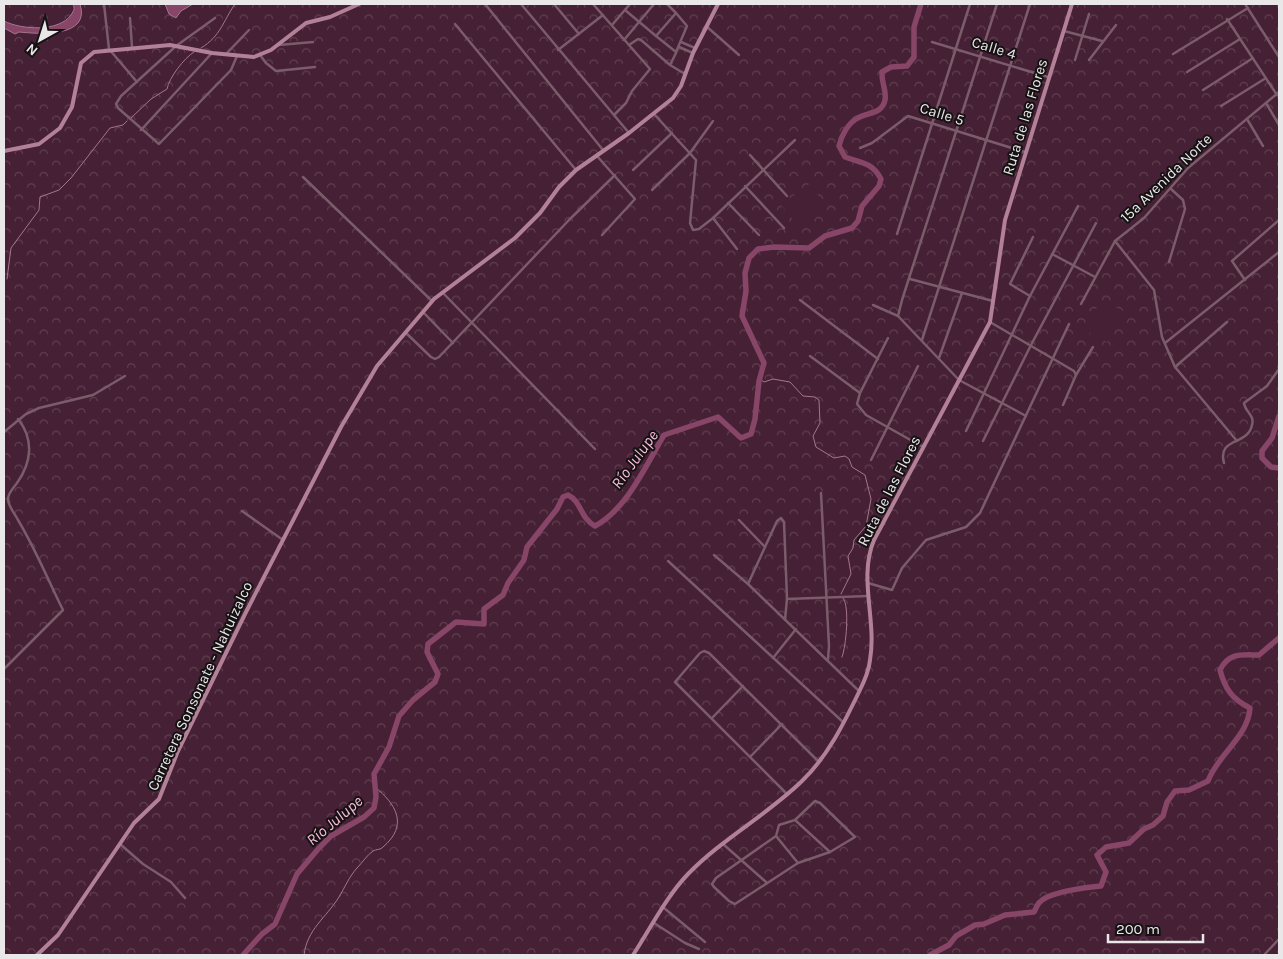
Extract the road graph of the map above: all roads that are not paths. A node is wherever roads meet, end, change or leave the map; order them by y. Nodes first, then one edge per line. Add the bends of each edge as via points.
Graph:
1 (104, 4) edge
2 (356, 4) edge
3 (485, 4) edge
4 (521, 4) edge
5 (554, 4) edge
6 (593, 4) edge
7 (630, 4) edge
8 (654, 4) edge
9 (667, 4) edge
10 (718, 4) edge
11 (970, 4) edge
12 (997, 4) edge
13 (1030, 4) edge
14 (1072, 4) edge
15 (1245, 4) edge
16 (1248, 8) junction
17 (625, 10) junction
18 (676, 13) junction
19 (1090, 14) dead end
20 (603, 15) junction
21 (130, 18) dead end
22 (214, 18) dead end
23 (1227, 19) junction
24 (639, 21) junction
25 (455, 24) dead end
26 (612, 25) junction
27 (706, 25) junction
28 (1116, 25) dead end
29 (249, 30) dead end
30 (1064, 31) junction
31 (579, 34) junction
32 (1083, 35) junction
33 (656, 36) junction
34 (1240, 39) junction
35 (624, 40) junction
36 (1102, 41) junction
37 (312, 42) dead end
38 (681, 42) junction
39 (932, 42) dead end
40 (277, 44) junction
41 (176, 46) junction
42 (629, 46) junction
43 (132, 47) junction
44 (679, 47) junction
45 (695, 48) junction
46 (109, 49) junction
47 (956, 49) junction
48 (558, 50) junction
49 (676, 52) junction
50 (212, 53) junction
51 (693, 53) junction
52 (226, 54) junction
53 (1173, 54) dead end
54 (260, 55) junction
55 (739, 55) dead end
56 (237, 56) junction
57 (981, 56) junction
58 (1279, 57) edge
59 (1253, 58) junction
60 (1075, 60) dead end
61 (1090, 60) dead end
62 (670, 65) junction
63 (1011, 65) junction
64 (315, 67) dead end
65 (1187, 72) dead end
66 (685, 74) junction
67 (1048, 77) junction
68 (1266, 78) junction
69 (137, 82) junction
70 (1203, 90) dead end
71 (1278, 93) edge
72 (1266, 103) junction
73 (1221, 106) dead end
74 (654, 114) junction
75 (614, 116) junction
76 (1247, 119) junction
77 (714, 121) dead end
78 (932, 122) junction
79 (1279, 125) edge
80 (141, 130) junction
81 (957, 130) junction
82 (629, 133) junction
83 (672, 133) junction
84 (795, 140) dead end
85 (987, 140) junction
86 (1263, 146) dead end
87 (860, 148) dead end
88 (603, 150) junction
89 (4, 151) edge
90 (690, 152) junction
91 (1025, 152) junction
92 (596, 155) junction
93 (750, 155) dead end
94 (763, 168) junction
95 (576, 170) junction
96 (633, 170) dead end
97 (615, 175) junction
98 (303, 177) dead end
99 (745, 186) junction
100 (1170, 189) junction
101 (652, 190) dead end
102 (787, 196) dead end
103 (728, 203) junction
104 (1078, 206) dead end
105 (712, 218) junction
106 (1279, 220) edge
107 (1096, 223) dead end
108 (784, 228) dead end
109 (897, 234) dead end
110 (602, 235) dead end
111 (759, 235) dead end
112 (1033, 237) dead end
113 (1115, 241) junction
114 (737, 249) dead end
115 (1279, 252) edge
116 (1052, 254) junction
117 (1168, 262) dead end
118 (1074, 265) junction
119 (1095, 277) junction
120 (910, 279) junction
121 (1245, 280) junction
122 (939, 286) junction
123 (442, 292) junction
124 (962, 292) junction
125 (1030, 296) junction
126 (800, 300) dead end
127 (432, 301) junction
128 (995, 302) junction
129 (1081, 304) dead end
130 (873, 305) dead end
131 (422, 311) junction
132 (898, 316) junction
133 (990, 322) junction
134 (1227, 322) dead end
135 (472, 324) junction
136 (1070, 324) dead end
137 (404, 332) junction
138 (1011, 334) junction
139 (888, 338) dead end
140 (922, 340) junction
141 (453, 343) junction
142 (1165, 344) junction
143 (1031, 345) junction
144 (1093, 346) dead end
145 (810, 356) dead end
146 (1052, 357) junction
147 (939, 358) junction
148 (878, 359) junction
149 (918, 366) dead end
150 (1175, 367) junction
151 (1279, 369) edge
152 (1076, 375) junction
153 (125, 376) dead end
154 (959, 380) junction
155 (984, 393) junction
156 (860, 394) junction
157 (1002, 402) junction
158 (1063, 405) dead end
159 (1026, 416) junction
160 (18, 419) junction
161 (887, 426) junction
162 (966, 431) dead end
163 (4, 432) edge
164 (1237, 440) junction
165 (984, 441) dead end
166 (924, 447) junction
167 (595, 448) dead end
168 (871, 460) dead end
169 (1224, 463) dead end
170 (821, 493) dead end
171 (242, 511) dead end
172 (739, 520) dead end
173 (283, 540) junction
174 (765, 548) junction
175 (714, 555) dead end
176 (668, 561) dead end
177 (868, 583) junction
178 (748, 584) junction
179 (826, 596) junction
180 (869, 596) junction
181 (787, 599) junction
182 (785, 620) junction
183 (796, 630) junction
184 (773, 658) junction
185 (828, 659) junction
186 (4, 669) edge
187 (743, 686) junction
188 (859, 691) junction
189 (712, 718) junction
190 (843, 722) junction
191 (782, 724) junction
192 (750, 757) junction
193 (819, 762) junction
194 (787, 795) junction
195 (795, 820) junction
196 (776, 836) junction
197 (120, 844) junction
198 (723, 844) junction
199 (830, 852) junction
200 (741, 861) junction
201 (798, 863) junction
202 (766, 882) junction
203 (185, 898) dead end
204 (664, 908) junction
205 (654, 923) junction
206 (1279, 939) edge
207 (705, 942) dead end
208 (699, 949) dead end
209 (37, 955) edge
210 (634, 955) edge
211 (1264, 955) edge

1 - 46 street
2 - 40 street via 330,18 306,23
3 - 88 street
4 - 48 street
5 - 31 street
6 - 20 street
7 - 17 street
8 - 24 street
9 - 18 street
10 - 27 street, Carretera Sonsonate - Nahuizalco
11 - 47 street
12 - 57 street
13 - 63 street
14 - 30 street, Ruta de las Flores
15 - 16 street
16 - 23 street
16 - 58 street
17 - 24 street
17 - 26 street
18 - 33 street
18 - 38 street via 688,26
19 - 32 street
20 - 26 street
20 - 31 street
21 - 43 street
22 - 41 street
23 - 34 street
23 - 53 street
24 - 33 street
24 - 35 street
25 - 95 street
26 - 35 street
27 - 45 street, Carretera Sonsonate - Nahuizalco
27 - 55 street
28 - 36 street
29 - 52 street
30 - 32 street
30 - 67 street, Ruta de las Flores
31 - 48 street
32 - 36 street
32 - 60 street
33 - 49 street
34 - 59 street
34 - 65 street
35 - 42 street
36 - 61 street
37 - 40 street
38 - 44 street
38 - 45 street
39 - 47 street, Calle 4
40 - 54 street
41 - 43 street
41 - 50 street
41 - 69 street
42 - 62 street via 641,40
42 - 75 street via 650,69
43 - 46 street
44 - 49 street
44 - 51 street
45 - 51 street, Carretera Sonsonate - Nahuizalco
46 - 69 street
46 - 89 street via 94,52 81,64 72,107 56,132 39,144
47 - 57 street, Calle 4
47 - 78 street
48 - 75 street
49 - 62 street
50 - 52 street
50 - 80 street
51 - 66 street, Carretera Sonsonate - Nahuizalco
52 - 56 street
54 - 56 street
54 - 64 street via 276,71
56 - 80 street via 231,70 162,142 158,144
57 - 63 street, Calle 4
57 - 81 street
59 - 68 street
59 - 70 street
62 - 66 street
63 - 67 street, Calle 4
63 - 85 street
66 - 74 street, Carretera Sonsonate - Nahuizalco via 677,94
67 - 91 street, Ruta de las Flores
68 - 71 street
68 - 73 street
69 - 80 street via 116,104
71 - 72 street, 15a Avenida Norte
72 - 76 street, 15a Avenida Norte
72 - 79 street
74 - 82 street, Carretera Sonsonate - Nahuizalco
74 - 83 street
75 - 82 street
76 - 86 street
76 - 100 street, 15a Avenida Norte via 1188,168
77 - 90 street
78 - 81 street, Calle 5
78 - 87 street, Calle 5 via 908,116
78 - 109 street
81 - 85 street, Calle 5
81 - 120 street
82 - 88 street, Carretera Sonsonate - Nahuizalco
83 - 90 street
83 - 96 street
84 - 94 street
85 - 91 street, Calle 5
85 - 122 street
88 - 92 street, Carretera Sonsonate - Nahuizalco
90 - 101 street
90 - 105 street via 696,165 690,228 696,231
91 - 128 street, Ruta de las Flores via 1005,220
92 - 95 street, Carretera Sonsonate - Nahuizalco
92 - 97 street
93 - 94 street
94 - 99 street
94 - 102 street
95 - 123 street, Carretera Sonsonate - Nahuizalco via 515,238
97 - 110 street via 635,199
97 - 135 street
98 - 127 street
99 - 103 street
99 - 108 street
100 - 113 street, 15a Avenida Norte via 1144,218
100 - 117 street via 1186,204
103 - 105 street
103 - 111 street
104 - 116 street
105 - 114 street
106 - 121 street via 1232,261
107 - 118 street
112 - 125 street via 1010,284
113 - 119 street
113 - 142 street via 1154,290
115 - 121 street
116 - 118 street
116 - 125 street
118 - 119 street
118 - 143 street
119 - 129 street
120 - 122 street
120 - 132 street
121 - 142 street
122 - 124 street
122 - 140 street
123 - 127 street, Carretera Sonsonate - Nahuizalco
123 - 135 street
124 - 128 street
124 - 147 street
125 - 138 street
126 - 148 street
127 - 131 street, Carretera Sonsonate - Nahuizalco
128 - 133 street, Ruta de las Flores
130 - 132 street
131 - 137 street, Carretera Sonsonate - Nahuizalco
131 - 141 street
132 - 140 street
133 - 138 street
133 - 154 street, Ruta de las Flores
134 - 150 street
135 - 141 street
135 - 167 street
136 - 146 street
137 - 141 street via 435,359
137 - 173 street, Carretera Sonsonate - Nahuizalco via 382,359 351,410
138 - 143 street
138 - 155 street
139 - 148 street
140 - 147 street
142 - 150 street
143 - 146 street
143 - 157 street
144 - 152 street
145 - 156 street
146 - 152 street
146 - 159 street
147 - 154 street
148 - 156 street
149 - 161 street
150 - 164 street
151 - 164 street via 1267,386 1244,403 1253,423 1249,432
152 - 158 street
153 - 160 street via 93,395 39,408
154 - 155 street
154 - 166 street, Ruta de las Flores
155 - 157 street
155 - 162 street
156 - 161 street via 857,399 859,408
157 - 159 street
157 - 165 street
159 - 177 street via 986,503 973,522 954,532 926,540 902,568 892,590
160 - 163 street
160 - 186 street via 27,430 29,453 22,476 8,502 34,546 63,610
161 - 166 street
161 - 168 street
164 - 169 street via 1222,451
166 - 177 street, Ruta de las Flores via 869,552
170 - 179 street
171 - 173 street
172 - 174 street
173 - 197 street, Carretera Sonsonate - Nahuizalco via 186,734 159,799 134,824
174 - 178 street
174 - 181 street via 781,518 784,522
175 - 178 street
176 - 184 street
177 - 180 street, Ruta de las Flores
178 - 182 street
179 - 180 street
179 - 181 street
179 - 185 street
180 - 188 street, Ruta de las Flores via 870,660
181 - 182 street
182 - 183 street
183 - 184 street
183 - 185 street
184 - 190 street
185 - 188 street
187 - 189 street
187 - 189 street via 709,653 700,653 675,682
187 - 191 street
188 - 190 street, Ruta de las Flores
189 - 192 street
190 - 193 street, Ruta de las Flores
191 - 192 street
191 - 193 street
192 - 194 street
193 - 194 street, Ruta de las Flores
194 - 198 street, Ruta de las Flores
195 - 196 street via 779,826
195 - 199 street
195 - 199 street via 818,801 854,834 851,841
196 - 200 street
196 - 201 street
197 - 203 street via 171,882
197 - 209 street, Carretera Sonsonate - Nahuizalco via 58,934
198 - 200 street
198 - 204 street, Ruta de las Flores via 687,876
199 - 201 street
200 - 202 street
200 - 202 street via 713,881 714,887 729,901 739,902
201 - 202 street
204 - 205 street, Ruta de las Flores
204 - 207 street
205 - 208 street
205 - 210 street, Ruta de las Flores
206 - 211 street

